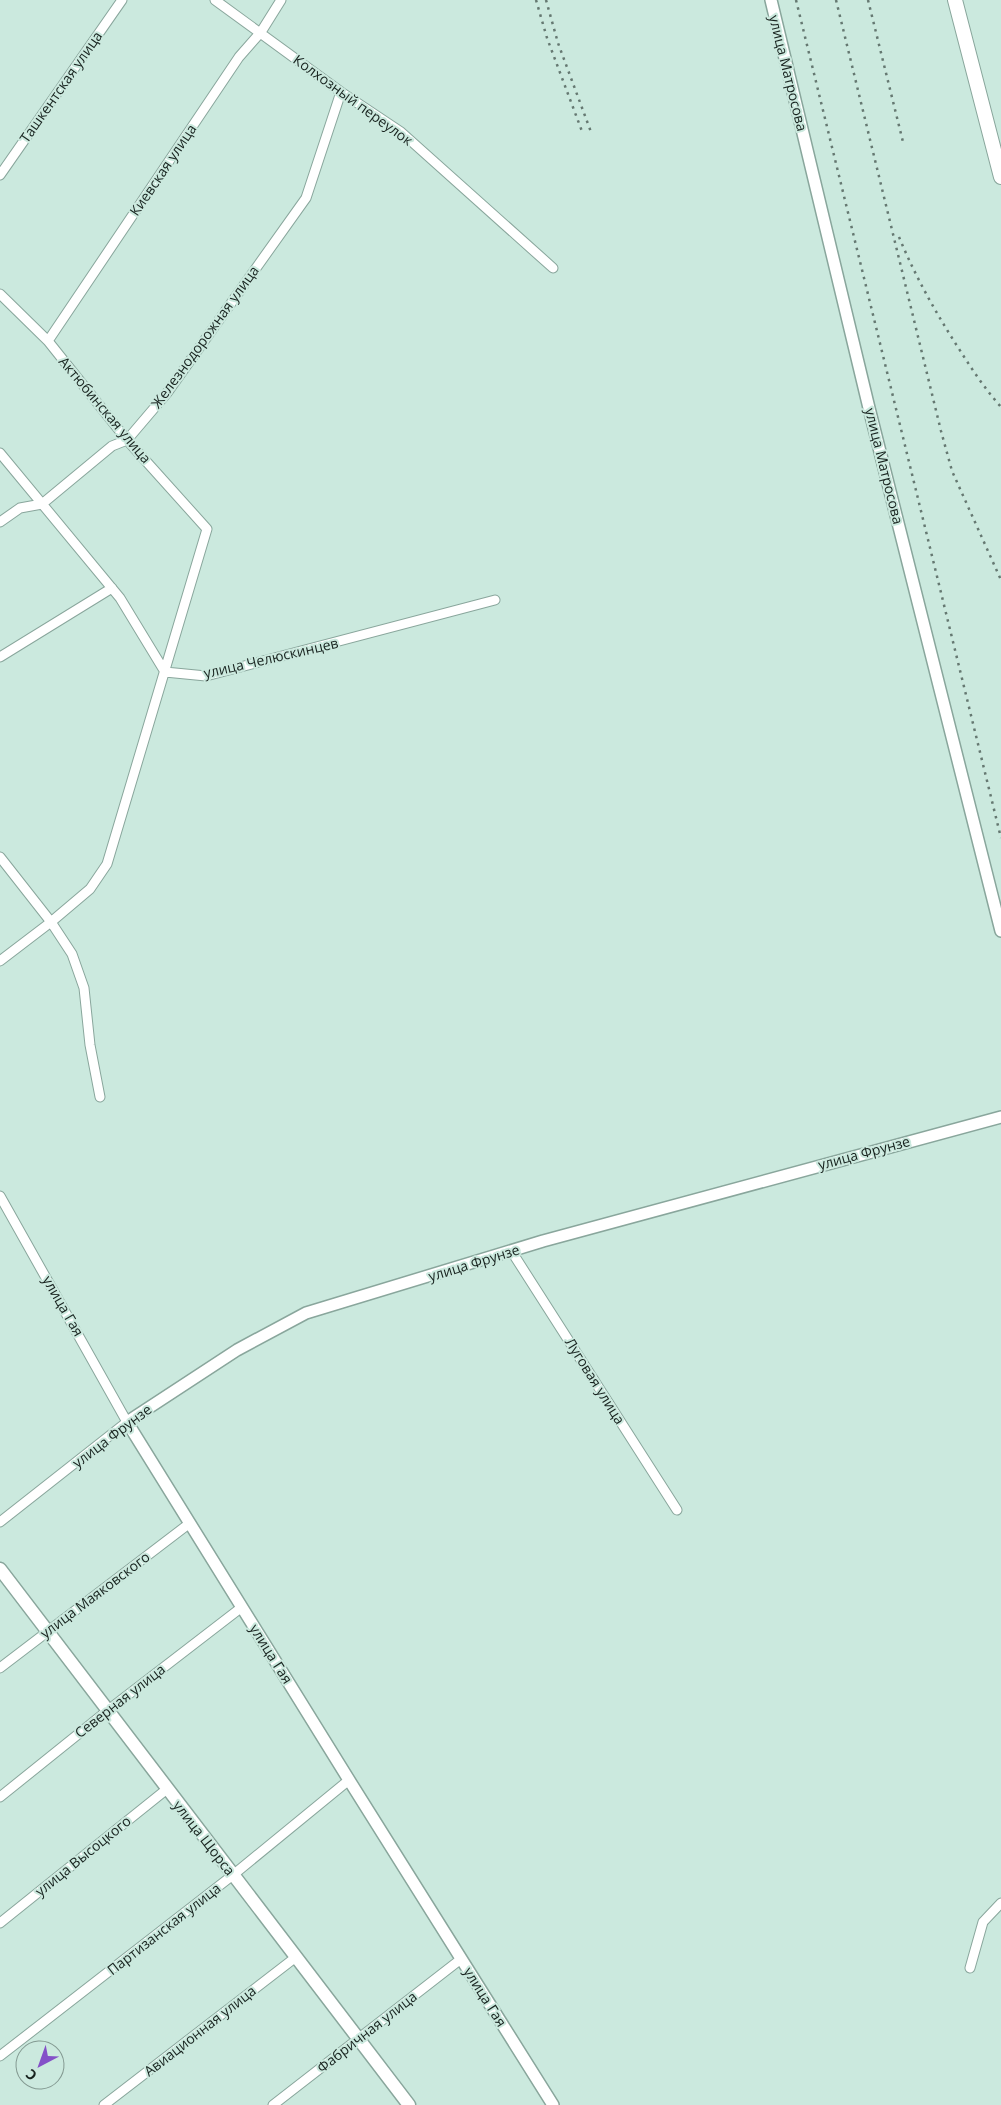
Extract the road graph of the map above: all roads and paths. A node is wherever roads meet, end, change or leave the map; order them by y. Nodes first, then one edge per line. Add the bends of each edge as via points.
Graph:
1 (122, 0) edge
2 (215, 0) edge
3 (281, 0) edge
4 (771, 0) edge
5 (955, 0) edge
6 (261, 32) junction
7 (341, 92) junction
8 (0, 175) edge
9 (1001, 177) edge
10 (553, 268) dead end
11 (0, 294) edge
12 (48, 341) junction
13 (127, 440) junction
14 (0, 453) edge
15 (42, 504) junction
16 (0, 522) edge
17 (112, 588) junction
18 (495, 600) dead end
19 (0, 656) edge
20 (166, 672) junction
21 (0, 857) edge
22 (51, 922) junction
23 (1001, 931) edge
24 (0, 960) edge
25 (100, 1097) dead end
26 (1001, 1116) edge
27 (0, 1196) edge
28 (512, 1252) junction
29 (127, 1422) junction
30 (677, 1510) dead end
31 (0, 1522) edge
32 (190, 1523) junction
33 (0, 1569) edge
34 (242, 1607) junction
35 (47, 1631) junction
36 (0, 1668) edge
37 (107, 1711) junction
38 (349, 1780) junction
39 (167, 1790) junction
40 (0, 1797) edge
41 (233, 1875) junction
42 (1001, 1903) edge
43 (0, 1923) edge
44 (296, 1957) junction
45 (461, 1959) junction
46 (970, 1968) dead end
47 (358, 2038) junction
48 (0, 2056) edge
49 (104, 2105) edge
50 (273, 2105) edge
51 (409, 2105) edge
52 (553, 2105) edge

1 - 8 street, Ташкентская улица
2 - 6 street, Колхозный переулок
3 - 6 street, Киевская улица
4 - 23 street, улица Матросова
5 - 9 main road
6 - 7 street, Колхозный переулок
6 - 12 street, Киевская улица via 239,56
7 - 10 street, Колхозный переулок via 400,132
7 - 13 street, Железнодорожная улица via 306,198 167,393
11 - 12 street, Актюбинская улица
12 - 13 street, Актюбинская улица
13 - 15 street, Железнодорожная улица via 112,446
13 - 20 street, Актюбинская улица via 207,529
14 - 15 street
15 - 16 street, Железнодорожная улица via 20,508
15 - 17 street
17 - 19 street
17 - 20 street
18 - 20 street, улица Челюскинцев via 206,676
20 - 22 street via 107,864 90,889
21 - 22 street
22 - 24 street
22 - 25 street via 72,954 84,988
26 - 28 street, улица Фрунзе
27 - 29 street, улица Гая
28 - 29 street, улица Фрунзе via 306,1313 237,1350
28 - 30 street, Луговая улица
29 - 31 street, улица Фрунзе
29 - 32 street, улица Гая
32 - 34 street, улица Гая
32 - 35 street, улица Маяковского
33 - 35 main road, улица Щорса
34 - 37 street, Северная улица
34 - 38 street, улица Гая
35 - 36 street, улица Маяковского
35 - 37 main road, улица Щорса
37 - 39 main road, улица Щорса
37 - 40 street, Северная улица
38 - 41 street, Партизанская улица
38 - 45 street, улица Гая
39 - 41 main road, улица Щорса
39 - 43 street, улица Высоцкого
41 - 44 main road, улица Щорса
41 - 48 street, Партизанская улица
42 - 46 street via 983,1922
44 - 47 main road, улица Щорса
44 - 49 street, Авиационная улица
45 - 47 street, Фабричная улица
45 - 52 street, улица Гая
47 - 50 street, Фабричная улица
47 - 51 main road, улица Щорса

